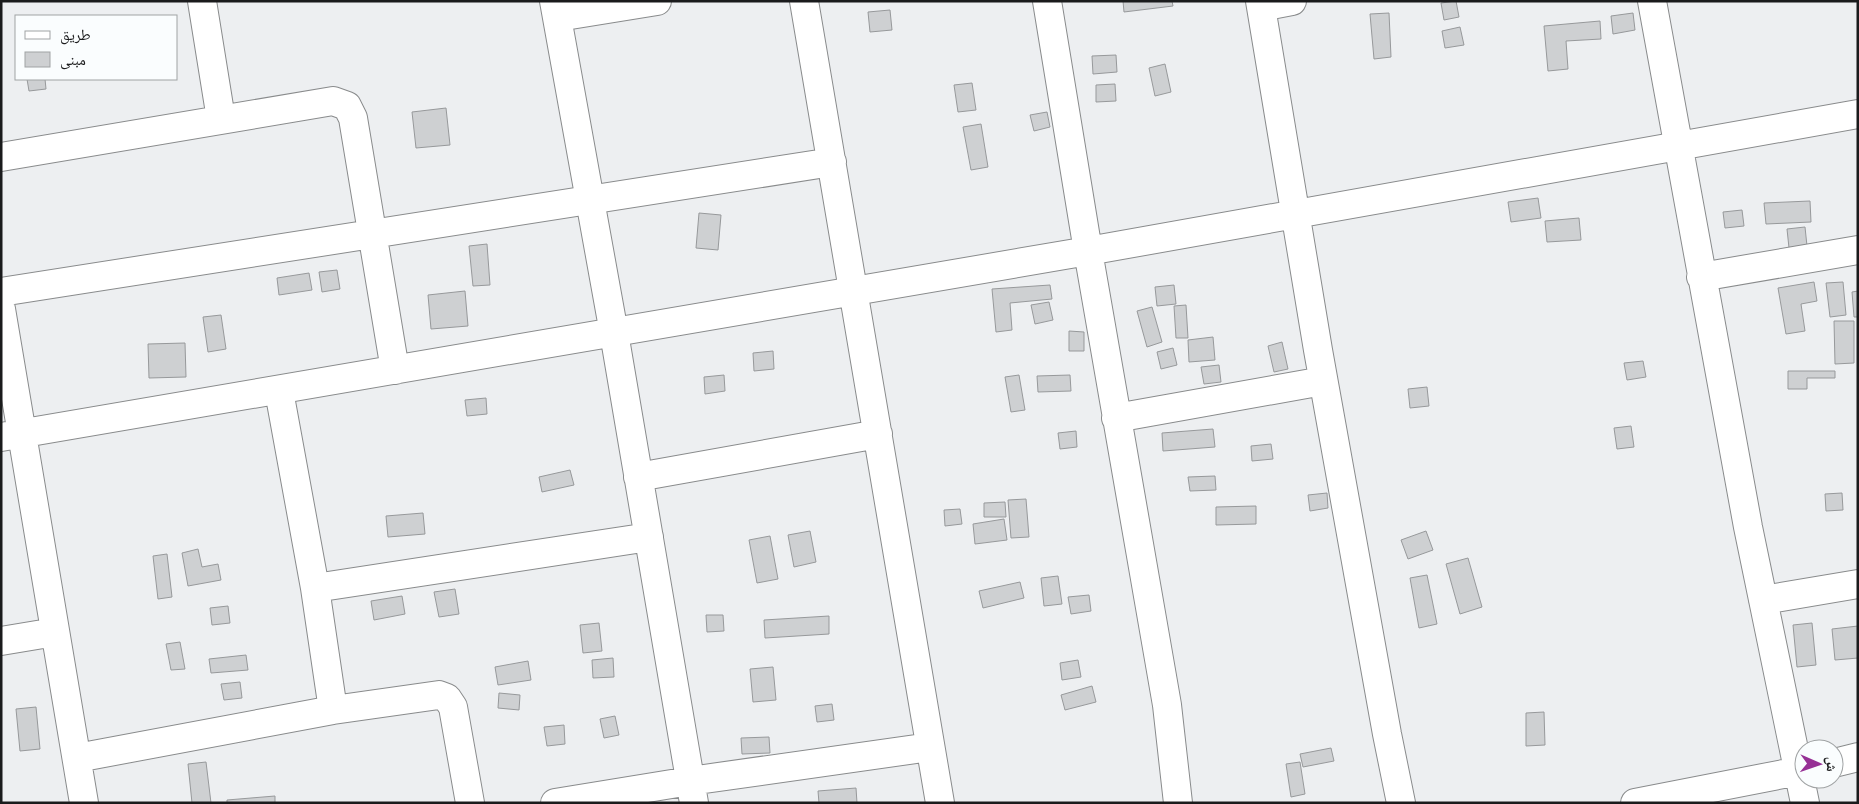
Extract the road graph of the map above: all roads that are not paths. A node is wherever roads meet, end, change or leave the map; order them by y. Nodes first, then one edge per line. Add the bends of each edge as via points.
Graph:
1 (202, 1) edge
2 (657, 1) edge
3 (804, 1) edge
4 (1047, 1) edge
5 (1292, 1) edge
6 (1652, 1) edge
7 (1260, 4) edge
8 (556, 9) edge
9 (1858, 114) edge
10 (221, 119) junction
11 (1677, 146) junction
12 (1, 157) edge
13 (832, 162) junction
14 (588, 200) junction
15 (1294, 213) junction
16 (372, 233) junction
17 (1858, 250) edge
18 (1088, 251) junction
19 (1701, 277) junction
20 (1, 292) edge
21 (854, 292) junction
22 (1, 309) edge
23 (614, 333) junction
24 (395, 370) junction
25 (1323, 380) junction
26 (279, 392) junction
27 (1116, 418) junction
28 (878, 434) junction
29 (12, 436) edge
30 (638, 477) junction
31 (648, 537) junction
32 (1858, 584) edge
33 (315, 588) junction
34 (1763, 600) junction
35 (55, 632) junction
36 (1, 641) edge
37 (333, 710) junction
38 (1794, 740) edge
39 (930, 747) junction
40 (1858, 757) edge
41 (76, 758) junction
42 (1844, 760) edge
43 (1794, 772) edge
44 (1803, 789) edge
45 (692, 792) edge
46 (84, 803) edge
47 (470, 803) edge
48 (555, 803) edge
49 (940, 803) edge
50 (1178, 803) edge
51 (1401, 803) edge
52 (1635, 803) edge
53 (1805, 803) edge

1 - 10 street
2 - 8 street
3 - 13 street
4 - 18 street
5 - 7 street
6 - 11 street
7 - 15 street
8 - 14 street
9 - 11 street
10 - 12 street
10 - 16 street via 333,101 347,106 353,118
11 - 15 street
11 - 19 street
13 - 14 street
13 - 21 street
14 - 16 street
14 - 23 street
15 - 18 street
15 - 25 street
16 - 20 street
16 - 24 street
17 - 19 street
18 - 21 street
18 - 27 street
19 - 34 street
21 - 23 street
21 - 28 street
22 - 29 street
23 - 24 street
23 - 30 street
24 - 26 street
25 - 27 street
25 - 51 street
26 - 29 street
26 - 33 street
27 - 50 street via 1167,705
28 - 30 street
28 - 39 street
29 - 35 street
30 - 31 street
31 - 33 street
31 - 45 street
32 - 34 street
33 - 37 street
34 - 38 street
35 - 36 street
35 - 41 street
37 - 41 street
37 - 47 street via 439,695 447,698 453,707
39 - 45 street
39 - 49 street
40 - 42 street
41 - 46 street
43 - 52 street
44 - 53 street
45 - 48 street

